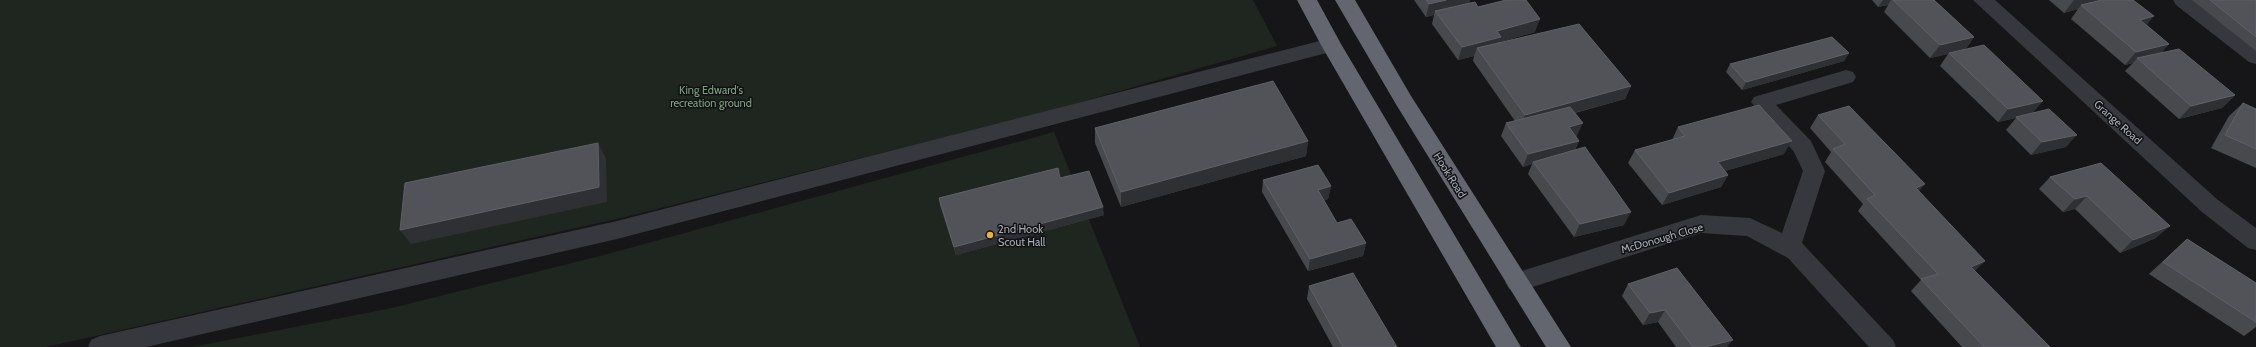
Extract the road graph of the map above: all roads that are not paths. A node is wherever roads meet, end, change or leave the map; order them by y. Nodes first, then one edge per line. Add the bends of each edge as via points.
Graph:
1 (1307, 0) edge
2 (1345, 0) edge
3 (1983, 0) edge
4 (2183, 0) edge
5 (1331, 45) junction
6 (2256, 57) edge
7 (1846, 76) dead end
8 (2256, 241) edge
9 (1789, 248) junction
10 (1516, 282) junction
11 (100, 347) edge
12 (1509, 347) edge
13 (1559, 347) edge
14 (1884, 347) edge

1 - 5 highway
2 - 10 highway, Hook Road via 1366,39
3 - 8 street, Grange Road via 2204,201
4 - 6 street
5 - 11 street via 617,230
5 - 12 highway
7 - 9 street via 1761,102 1803,147 1814,171
9 - 10 street, McDonough Close via 1750,227 1701,224
9 - 14 street, McDonough Close via 1796,251
10 - 13 highway, Hook Road

